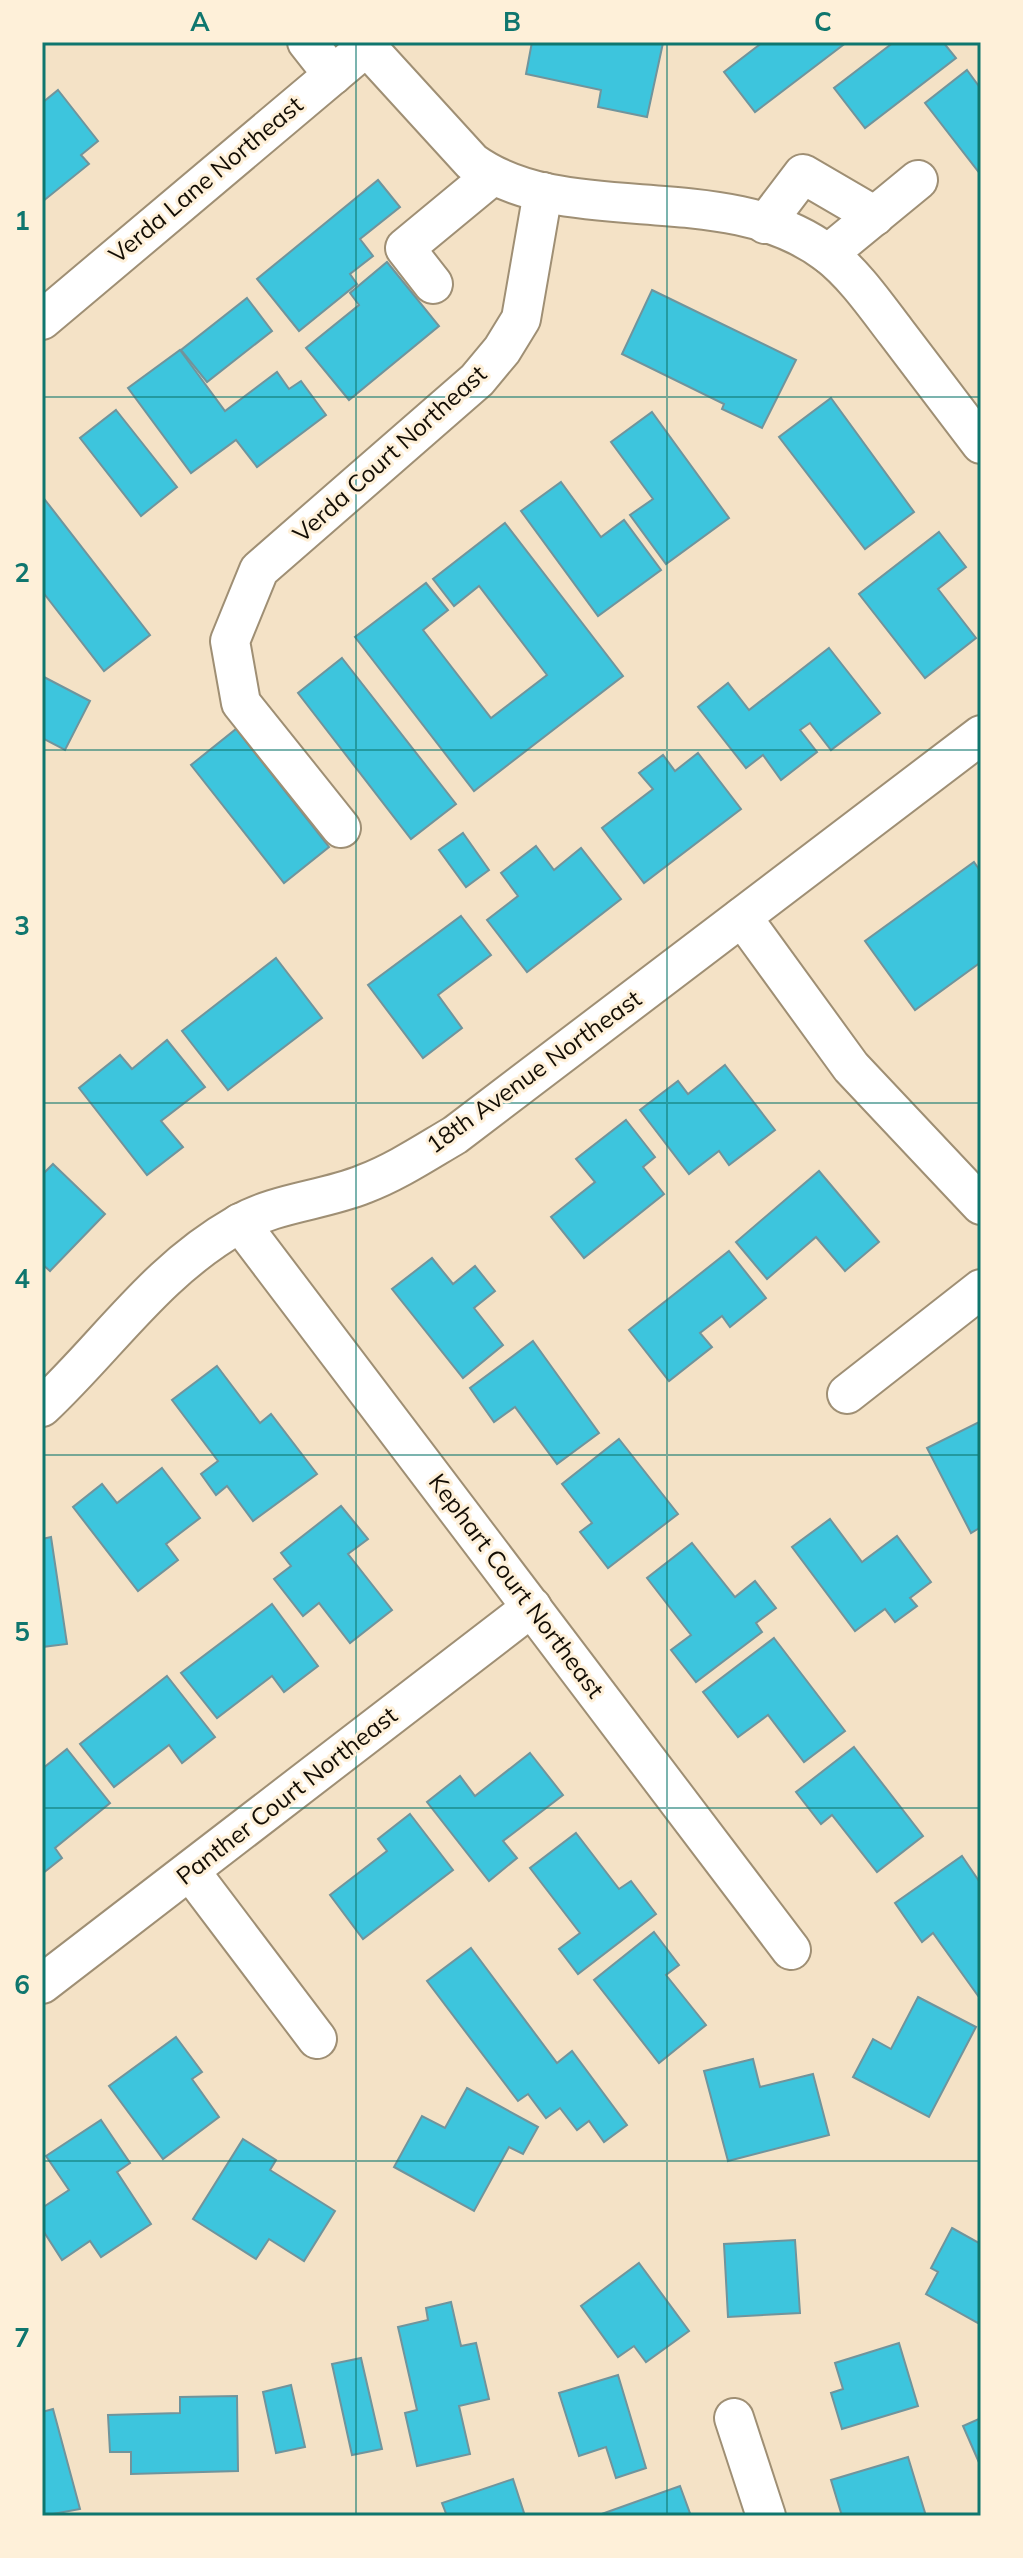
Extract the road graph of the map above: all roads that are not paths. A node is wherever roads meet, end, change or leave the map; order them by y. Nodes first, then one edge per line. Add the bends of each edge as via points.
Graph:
1 (307, 42) edge
2 (370, 44) edge
3 (333, 75) junction
4 (492, 176) junction
5 (918, 180) dead end
6 (543, 192) junction
7 (875, 216) junction
8 (765, 224) junction
9 (828, 254) junction
10 (433, 284) dead end
11 (42, 320) edge
12 (981, 444) edge
13 (981, 735) edge
14 (341, 828) dead end
15 (742, 917) junction
16 (981, 1205) edge
17 (240, 1223) junction
18 (981, 1289) edge
19 (847, 1394) dead end
20 (42, 1407) edge
21 (532, 1607) junction
22 (190, 1871) junction
23 (791, 1950) dead end
24 (42, 1984) edge
25 (317, 2039) dead end
26 (734, 2418) dead end
27 (766, 2516) edge

1 - 3 street
2 - 3 street, Verda Lane Northeast
2 - 4 street via 472,162
3 - 11 street, Verda Lane Northeast
4 - 6 street
4 - 10 street via 405,248
5 - 7 street
6 - 8 street via 733,213
6 - 14 street, Verda Court Northeast via 521,319 502,350 477,380 259,570 230,641 241,703
7 - 8 street via 803,174
7 - 9 street
8 - 9 street
9 - 12 street via 872,301
13 - 15 street, 18th Avenue Northeast
15 - 16 street via 851,1067
15 - 17 street, 18th Avenue Northeast via 455,1135 363,1185 290,1202
17 - 20 street, 18th Avenue Northeast via 192,1253 150,1290
17 - 21 street, Kephart Court Northeast
18 - 19 street
21 - 22 street, Panther Court Northeast
21 - 23 street, Kephart Court Northeast
22 - 24 street, Panther Court Northeast
22 - 25 street
26 - 27 street

